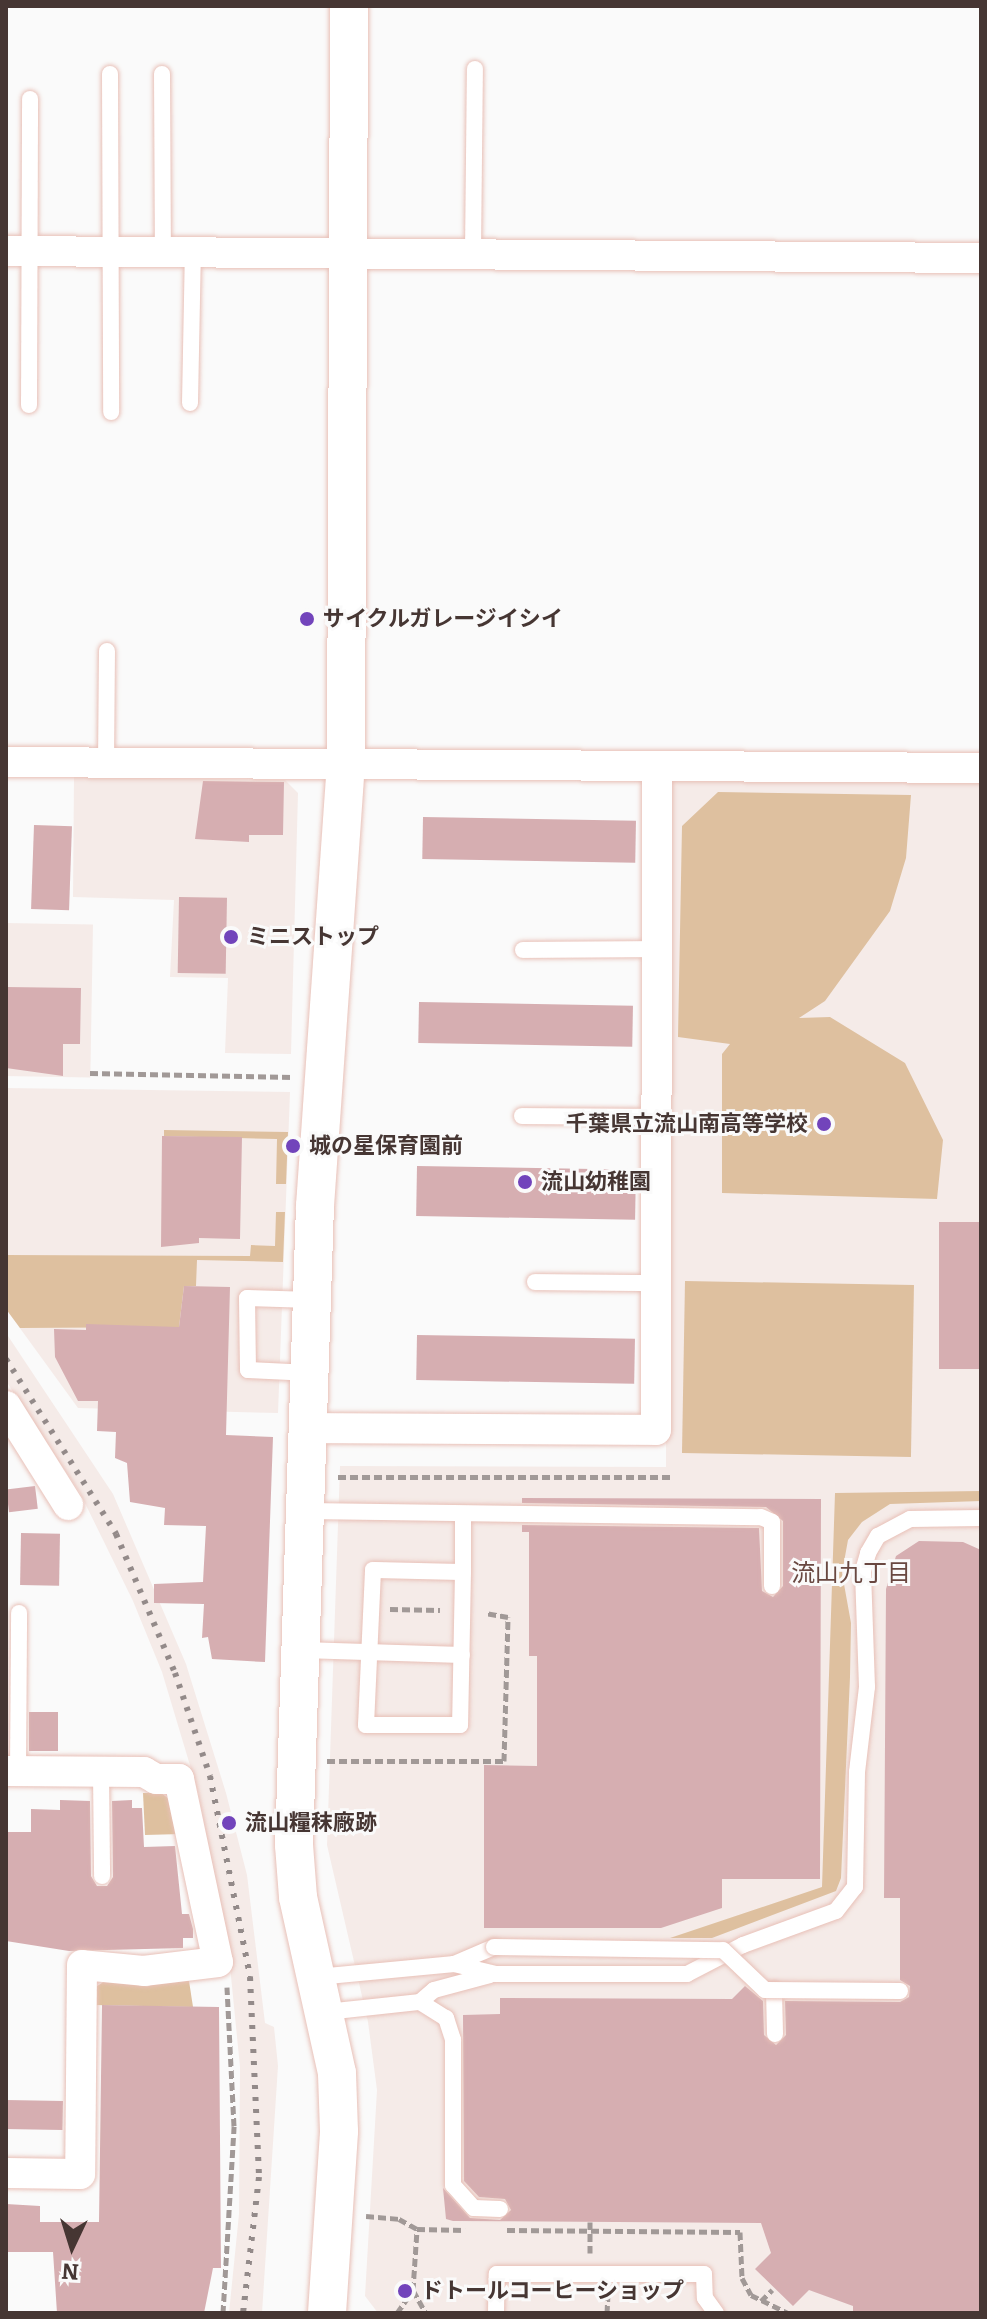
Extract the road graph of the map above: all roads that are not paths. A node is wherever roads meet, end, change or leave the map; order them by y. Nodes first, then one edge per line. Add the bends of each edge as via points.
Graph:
1 (349, 6) edge
2 (475, 69) dead end
3 (110, 74) dead end
4 (162, 74) dead end
5 (30, 99) dead end
6 (18, 251) edge
7 (178, 251) junction
8 (111, 252) junction
9 (473, 252) junction
10 (350, 253) junction
11 (981, 258) edge
12 (190, 403) dead end
13 (29, 405) dead end
14 (111, 412) dead end
15 (107, 651) dead end
16 (6, 762) edge
17 (106, 764) junction
18 (346, 766) junction
19 (657, 766) junction
20 (981, 768) edge
21 (657, 949) junction
22 (523, 950) dead end
23 (522, 1116) dead end
24 (656, 1117) junction
25 (535, 1282) dead end
26 (657, 1283) junction
27 (314, 1300) junction
28 (313, 1373) junction
29 (6, 1406) edge
30 (311, 1428) junction
31 (68, 1505) dead end
32 (308, 1511) junction
33 (463, 1514) junction
34 (981, 1518) edge
35 (463, 1572) junction
36 (772, 1586) dead end
37 (19, 1613) dead end
38 (302, 1650) junction
39 (369, 1653) junction
40 (462, 1655) junction
41 (12, 1771) edge
42 (101, 1772) junction
43 (102, 1876) dead end
44 (454, 1964) junction
45 (496, 1974) junction
46 (774, 1990) junction
47 (900, 1991) dead end
48 (322, 1995) junction
49 (420, 2002) junction
50 (775, 2034) dead end
51 (6, 2173) edge
52 (500, 2209) dead end
53 (327, 2313) edge
54 (496, 2313) edge
55 (716, 2313) edge

1 - 10 street
2 - 9 lane
3 - 8 lane
4 - 7 lane
5 - 6 lane
6 - 8 street
6 - 13 lane
7 - 8 street
7 - 10 street
7 - 12 lane
8 - 14 lane
9 - 10 street
9 - 11 street
10 - 18 street
15 - 17 lane
16 - 17 street
17 - 18 street
18 - 19 street
18 - 27 street via 324,1053
19 - 20 street
19 - 21 street
21 - 22 lane
21 - 24 street
23 - 24 lane
24 - 26 street
25 - 26 lane
26 - 30 street via 656,1430
27 - 28 street
27 - 28 lane via 247,1298 248,1370
28 - 30 street
29 - 31 street
30 - 32 street
32 - 33 lane
32 - 38 street
33 - 35 lane
33 - 36 lane via 761,1517 772,1522
34 - 45 lane via 910,1519 878,1536 868,1553 863,1571 867,1687 857,1772 856,1876 845,1904 687,1974
35 - 39 lane via 373,1570
35 - 40 lane
37 - 41 lane
38 - 39 lane
38 - 48 street via 294,1845 298,1897
39 - 40 lane
39 - 40 lane via 366,1725 460,1725
41 - 42 street
42 - 43 lane
42 - 51 street via 179,1779 218,1962 144,1971 82,1965 80,2174
44 - 45 lane
44 - 46 lane, bridge via 494,1947 723,1950 765,1990
44 - 48 lane
45 - 49 lane via 434,1990
46 - 47 lane, bridge
46 - 50 lane
48 - 49 lane
48 - 53 street via 337,2073 339,2131
49 - 52 lane via 446,2018 453,2040 453,2185 474,2208
54 - 55 lane via 497,2274 704,2274 705,2298

